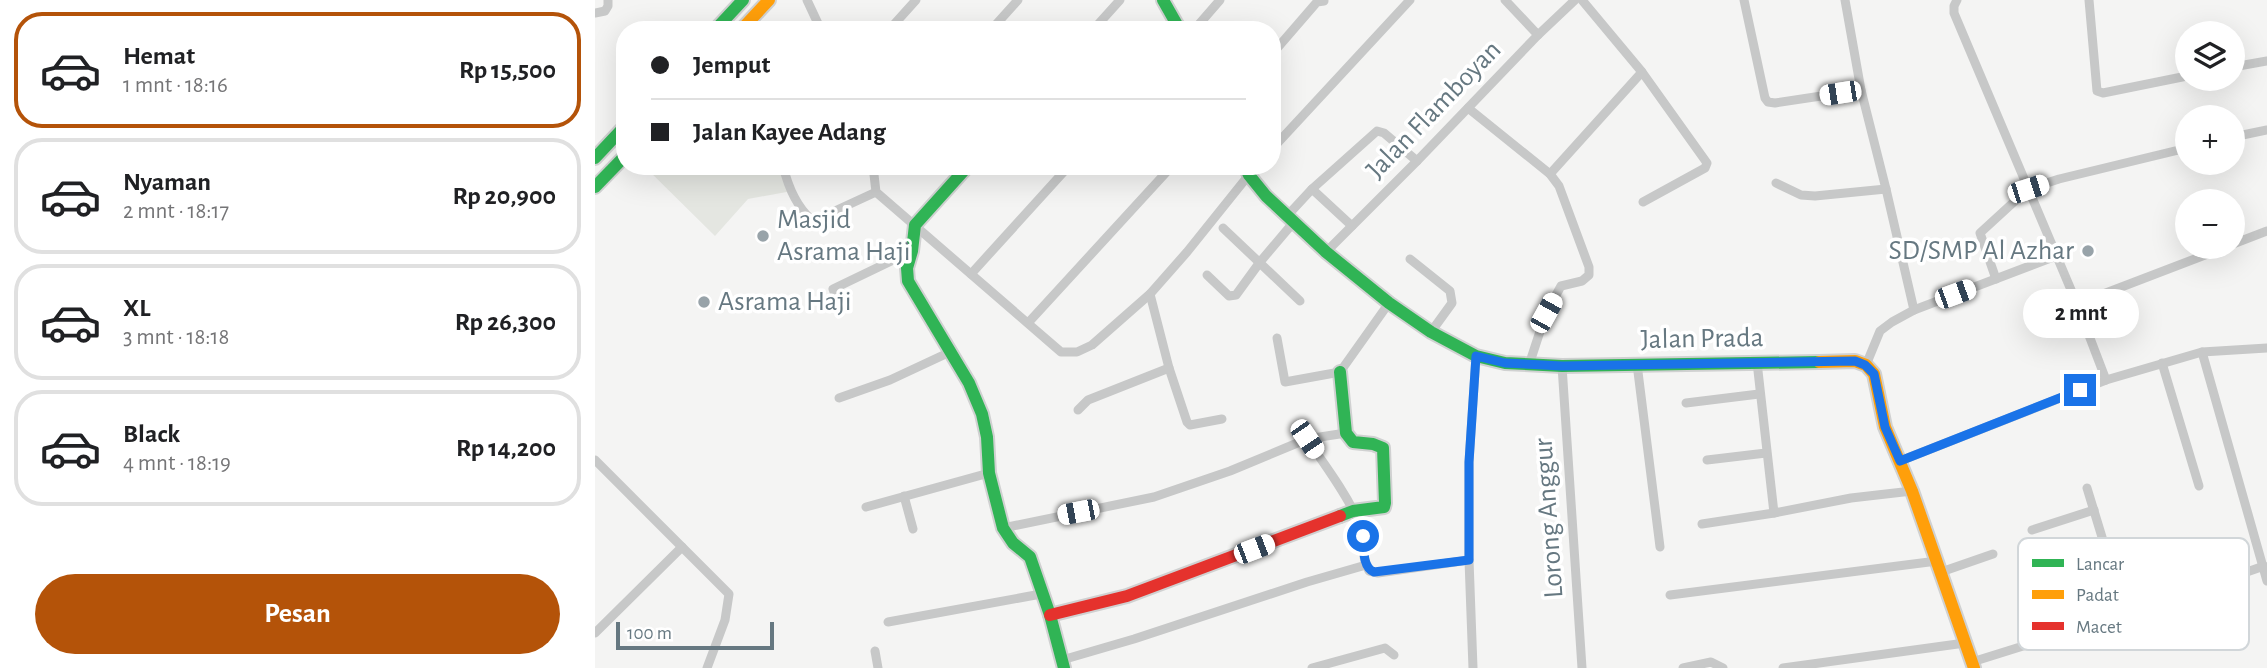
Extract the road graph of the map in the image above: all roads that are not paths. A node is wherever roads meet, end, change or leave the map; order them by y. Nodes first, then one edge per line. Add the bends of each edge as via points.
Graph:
1 (608, 0) edge
2 (743, 0) edge
3 (769, 0) edge
4 (807, 0) edge
5 (916, 0) edge
6 (1018, 0) edge
7 (1120, 0) edge
8 (1163, 0) edge
9 (1220, 0) edge
10 (1410, 0) edge
11 (1504, 0) edge
12 (1575, 0) edge
13 (1582, 0) edge
14 (1744, 0) edge
15 (1845, 0) edge
16 (1957, 0) edge
17 (2089, 0) edge
18 (1324, 1) edge
19 (595, 13) edge
20 (723, 21) edge
21 (751, 21) edge
22 (817, 21) edge
23 (897, 21) edge
24 (999, 21) edge
25 (1101, 21) edge
26 (1175, 21) edge
27 (1202, 21) edge
28 (1538, 35) junction
29 (1281, 44) edge
30 (2267, 61) edge
31 (2245, 65) edge
32 (1642, 72) junction
33 (2175, 78) edge
34 (1861, 90) junction
35 (1468, 108) junction
36 (2267, 130) edge
37 (2245, 135) edge
38 (616, 136) edge
39 (1281, 139) edge
40 (2175, 151) edge
41 (595, 158) edge
42 (1417, 161) junction
43 (616, 165) edge
44 (1550, 174) junction
45 (785, 175) edge
46 (874, 175) edge
47 (960, 175) edge
48 (1061, 175) edge
49 (1164, 175) edge
50 (1245, 175) edge
51 (1254, 175) edge
52 (1776, 183) dead end
53 (595, 187) edge
54 (1313, 189) junction
55 (1887, 189) junction
56 (2028, 189) junction
57 (876, 192) junction
58 (1643, 202) dead end
59 (1290, 219) junction
60 (915, 225) junction
61 (1352, 226) junction
62 (1223, 228) dead end
63 (2267, 231) edge
64 (2245, 239) edge
65 (912, 251) junction
66 (1326, 252) junction
67 (2056, 256) junction
68 (1410, 259) dead end
69 (2195, 259) edge
70 (1260, 262) junction
71 (971, 274) junction
72 (1207, 275) dead end
73 (1996, 279) junction
74 (1150, 293) junction
75 (1300, 301) dead end
76 (1389, 303) junction
77 (2077, 304) junction
78 (839, 306) dead end
79 (1914, 310) junction
80 (1028, 323) junction
81 (1431, 332) junction
82 (1277, 338) dead end
83 (2267, 348) edge
84 (950, 352) junction
85 (2202, 352) junction
86 (1476, 356) junction
87 (1757, 362) junction
88 (2162, 363) junction
89 (1637, 364) junction
90 (1529, 365) junction
91 (1865, 365) junction
92 (1562, 366) junction
93 (1169, 368) junction
94 (1341, 372) junction
95 (2106, 380) junction
96 (1759, 394) junction
97 (839, 398) dead end
98 (1686, 403) dead end
99 (1078, 410) dead end
100 (1222, 419) dead end
101 (1346, 433) junction
102 (1307, 439) junction
103 (1766, 453) junction
104 (1707, 460) dead end
105 (1900, 461) junction
106 (596, 464) edge
107 (989, 473) junction
108 (2199, 486) dead end
109 (2087, 488) dead end
110 (1912, 491) junction
111 (904, 496) junction
112 (866, 507) dead end
113 (2094, 510) junction
114 (1353, 511) junction
115 (1774, 513) junction
116 (1702, 524) dead end
117 (1003, 527) junction
118 (913, 529) dead end
119 (2032, 530) dead end
120 (2102, 538) edge
121 (682, 547) junction
122 (1660, 547) dead end
123 (1993, 554) dead end
124 (1469, 560) junction
125 (1366, 565) junction
126 (2264, 566) junction
127 (1939, 567) junction
128 (2249, 571) edge
129 (2267, 581) edge
130 (1041, 594) junction
131 (1670, 595) dead end
132 (1050, 615) junction
133 (888, 622) dead end
134 (595, 633) edge
135 (1965, 643) junction
136 (2018, 650) edge
137 (875, 651) dead end
138 (1394, 655) dead end
139 (1063, 664) edge
140 (1973, 665) edge
141 (707, 668) edge
142 (879, 668) edge
143 (1312, 668) edge
144 (1473, 668) edge
145 (1582, 668) edge
146 (1683, 668) edge
147 (1723, 668) edge
148 (1783, 668) edge

1 - 19 street via 605,10
2 - 20 main road
3 - 21 main road
4 - 22 street
5 - 23 street
6 - 24 street
7 - 25 street
8 - 26 main road
9 - 27 street
10 - 39 street
11 - 28 street
12 - 28 street, Jalan Flamboyan
13 - 32 street
14 - 34 street via 1768,103
15 - 34 street
16 - 56 street via 1954,13
17 - 33 street via 2097,91
18 - 29 street via 1317,2
28 - 35 street, Jalan Flamboyan
30 - 31 street
32 - 44 street
32 - 58 street via 1707,163
34 - 55 street
35 - 42 street, Jalan Flamboyan
35 - 44 street
36 - 37 street
38 - 41 main road
40 - 56 street
42 - 54 street via 1377,131
42 - 61 street, Jalan Flamboyan
43 - 53 main road
44 - 90 street via 1559,186 1589,275 1561,286 1546,313
45 - 57 street via 801,211 811,219
46 - 57 street
47 - 60 main road
48 - 71 street
49 - 80 street
50 - 74 street
51 - 59 main road, Jalan Prada via 1266,196
52 - 55 street via 1815,196
54 - 59 street
54 - 61 street
55 - 79 street
56 - 67 street
56 - 73 street via 1980,233
57 - 60 street
59 - 66 main road, Jalan Prada
59 - 70 street
60 - 65 main road
60 - 71 street
61 - 66 street, Jalan Flamboyan
62 - 70 street
63 - 64 street
65 - 78 street via 833,289
65 - 84 main road via 908,281
66 - 76 main road, Jalan Prada
67 - 73 street
67 - 77 street
68 - 81 street via 1453,298
69 - 77 street
70 - 72 street via 1232,297
70 - 75 street
71 - 80 street
73 - 79 street
74 - 80 street via 1092,345 1077,352 1061,352
74 - 93 street
76 - 81 main road, Jalan Prada
76 - 94 street
77 - 95 street
79 - 91 street via 1880,331
81 - 86 main road, Jalan Prada
82 - 94 street via 1285,382
83 - 85 street
84 - 97 street
84 - 107 main road via 982,414
85 - 88 street
85 - 126 street
86 - 90 main road, Jalan Prada
86 - 124 street
87 - 89 main road, Jalan Prada
87 - 91 main road, Jalan Prada via 1855,361
87 - 96 street
88 - 95 street
88 - 108 street
89 - 92 main road, Jalan Prada
89 - 122 street
90 - 92 main road, Jalan Prada
91 - 105 main road via 1874,374 1885,427
92 - 145 street, Lorong Anggur
93 - 99 street via 1088,400
93 - 100 street via 1190,425
94 - 101 main road
95 - 105 street
96 - 98 street
96 - 103 street
101 - 102 street
101 - 114 main road via 1354,444 1383,448 1384,507
102 - 114 street
102 - 117 street via 1154,497
103 - 104 street
103 - 115 street
105 - 110 main road
106 - 121 street
107 - 111 street
107 - 117 main road
109 - 113 street
110 - 115 street
110 - 127 main road
111 - 112 street
111 - 118 street
113 - 119 street
113 - 120 street
114 - 125 street via 1363,536
114 - 132 main road via 1127,596
115 - 116 street
117 - 130 main road via 1030,557
121 - 134 street
121 - 141 street via 729,594 725,620
123 - 127 street
124 - 125 street via 1378,573
124 - 144 street
125 - 139 street
126 - 128 street
126 - 129 street
127 - 131 street
127 - 135 main road
130 - 132 main road
130 - 133 street
132 - 139 main road
135 - 140 main road
135 - 148 street
136 - 140 street
137 - 142 street
138 - 143 street via 1385,649
146 - 147 street via 1711,662

